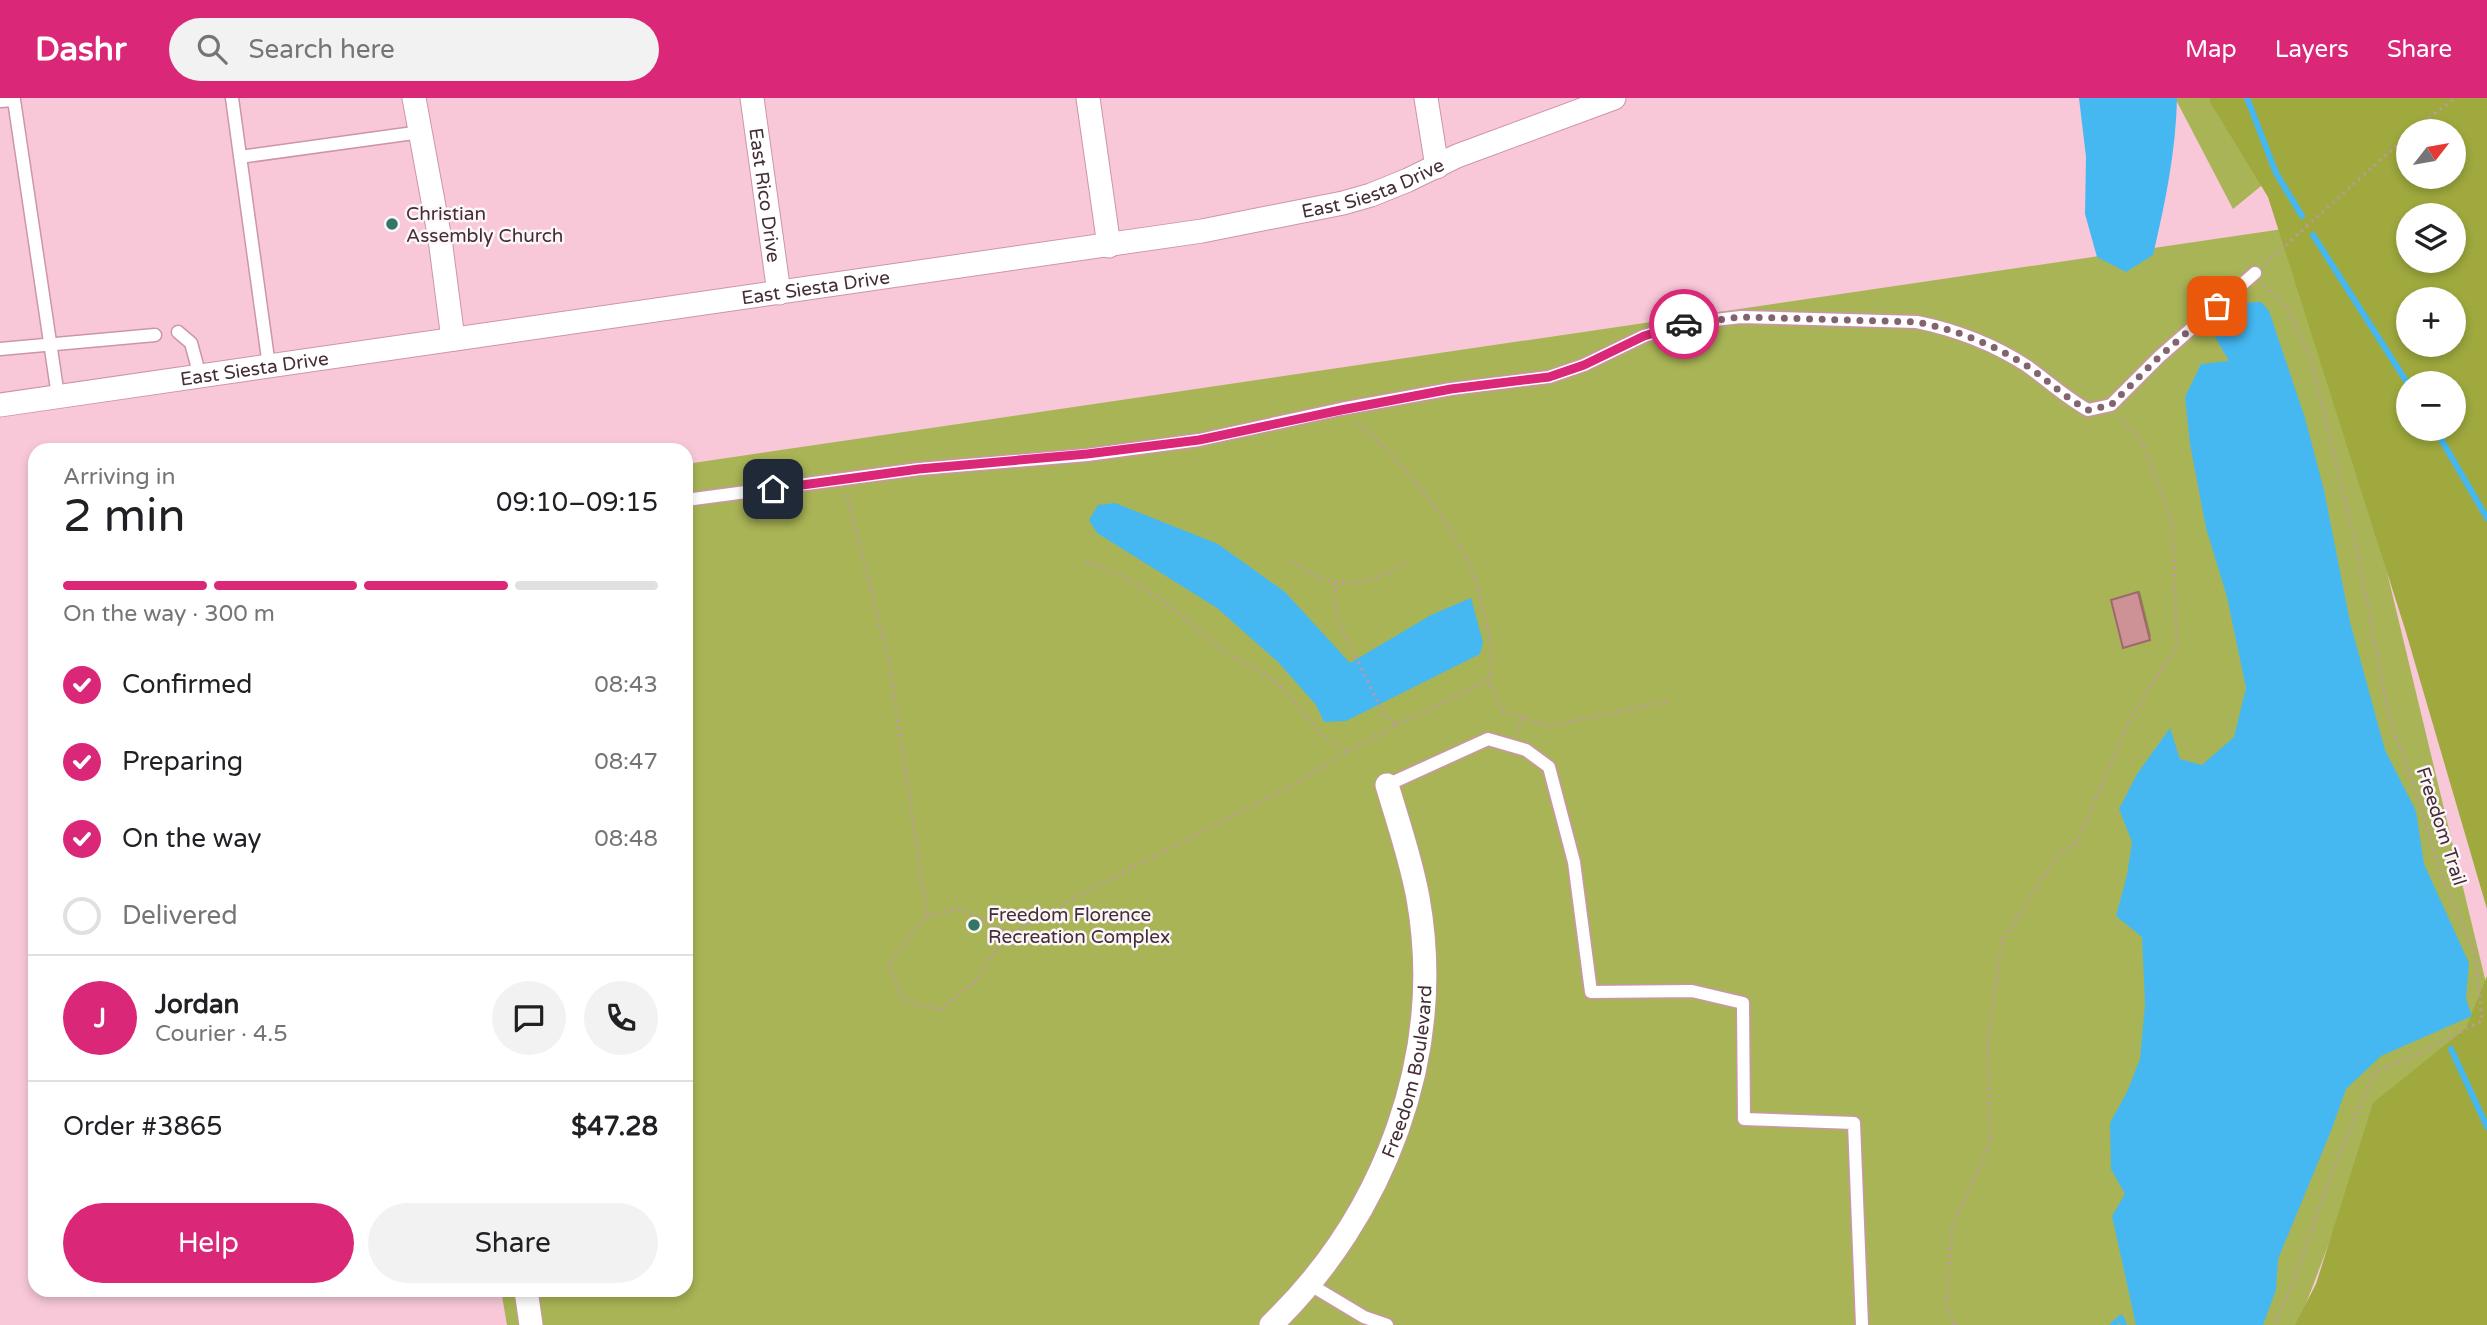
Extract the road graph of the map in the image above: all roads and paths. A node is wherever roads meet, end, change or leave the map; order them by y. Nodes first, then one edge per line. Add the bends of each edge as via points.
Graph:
1 (232, 98) edge
2 (414, 98) edge
3 (752, 98) edge
4 (1088, 98) edge
5 (1426, 98) edge
6 (1614, 98) edge
7 (2455, 98) edge
8 (0, 102) edge
9 (2428, 119) edge
10 (421, 132) junction
11 (2396, 146) edge
12 (240, 157) junction
13 (1437, 167) junction
14 (1109, 246) junction
15 (2255, 273) junction
16 (779, 293) junction
17 (178, 332) dead end
18 (155, 335) dead end
19 (453, 339) junction
20 (52, 345) junction
21 (0, 349) edge
22 (270, 366) junction
23 (200, 376) junction
24 (58, 396) junction
25 (0, 405) edge
26 (2111, 405) junction
27 (1341, 410) junction
28 (843, 480) junction
29 (693, 499) edge
30 (1087, 561) dead end
31 (1291, 561) dead end
32 (1408, 561) dead end
33 (1335, 583) junction
34 (1488, 680) junction
35 (1670, 701) dead end
36 (1396, 725) junction
37 (1349, 751) junction
38 (1387, 785) joint
39 (927, 915) junction
40 (1011, 933) junction
41 (1309, 1284) junction
42 (527, 1297) edge
43 (531, 1325) edge
44 (1271, 1325) edge
45 (1387, 1325) edge
46 (1862, 1325) edge
47 (1955, 1325) edge
48 (2274, 1325) edge

1 - 12 lane
2 - 10 street
3 - 16 street, East Rico Drive
4 - 14 street
5 - 13 street
6 - 13 street, East Siesta Drive via 1494,141
7 - 9 path
8 - 20 lane via 14,100
10 - 12 lane
10 - 19 street
11 - 15 path
12 - 22 lane
13 - 14 street, East Siesta Drive via 1343,203
14 - 16 street, East Siesta Drive
15 - 26 lane
15 - 48 path, Freedom Trail via 2287,307 2311,359 2356,545 2388,712 2438,866 2476,957 2482,1021 2375,1072
16 - 19 street, East Siesta Drive
17 - 23 lane via 191,343
18 - 20 lane
19 - 22 street, East Siesta Drive
20 - 21 lane
20 - 24 lane
22 - 23 street, East Siesta Drive
23 - 24 street, East Siesta Drive
24 - 25 street, East Siesta Drive
26 - 27 lane via 2088,410 1995,348 1941,327 1917,322 1741,317 1688,323 1644,336 1549,377 1451,389
26 - 47 path via 2142,443 2172,520 2177,645 2129,721 2077,843 2059,853 2002,941 1988,1037 1990,1143 1952,1228 1945,1306
27 - 28 lane via 1199,440
27 - 34 path via 1383,446 1447,524 1475,577 1493,664
28 - 29 lane
28 - 39 path via 889,661
30 - 37 path via 1144,588 1232,656 1272,678 1292,695 1317,731 1333,746
31 - 33 path via 1310,575
32 - 33 path via 1367,581
33 - 36 path via 1339,624 1384,714
34 - 35 path via 1503,710 1549,726
34 - 36 path
36 - 37 path
37 - 40 path
38 - 41 street, Freedom Boulevard via 1418,900 1423,947 1419,1040 1403,1113 1382,1170 1358,1217
38 - 46 lane via 1488,739 1527,750 1549,767 1574,862 1591,992 1692,991 1743,1003 1744,1119 1854,1123
39 - 40 path via 960,909
39 - 40 path via 888,964 904,1001 940,1010 976,981
41 - 44 street, Freedom Boulevard
41 - 45 lane via 1364,1317
42 - 43 street

